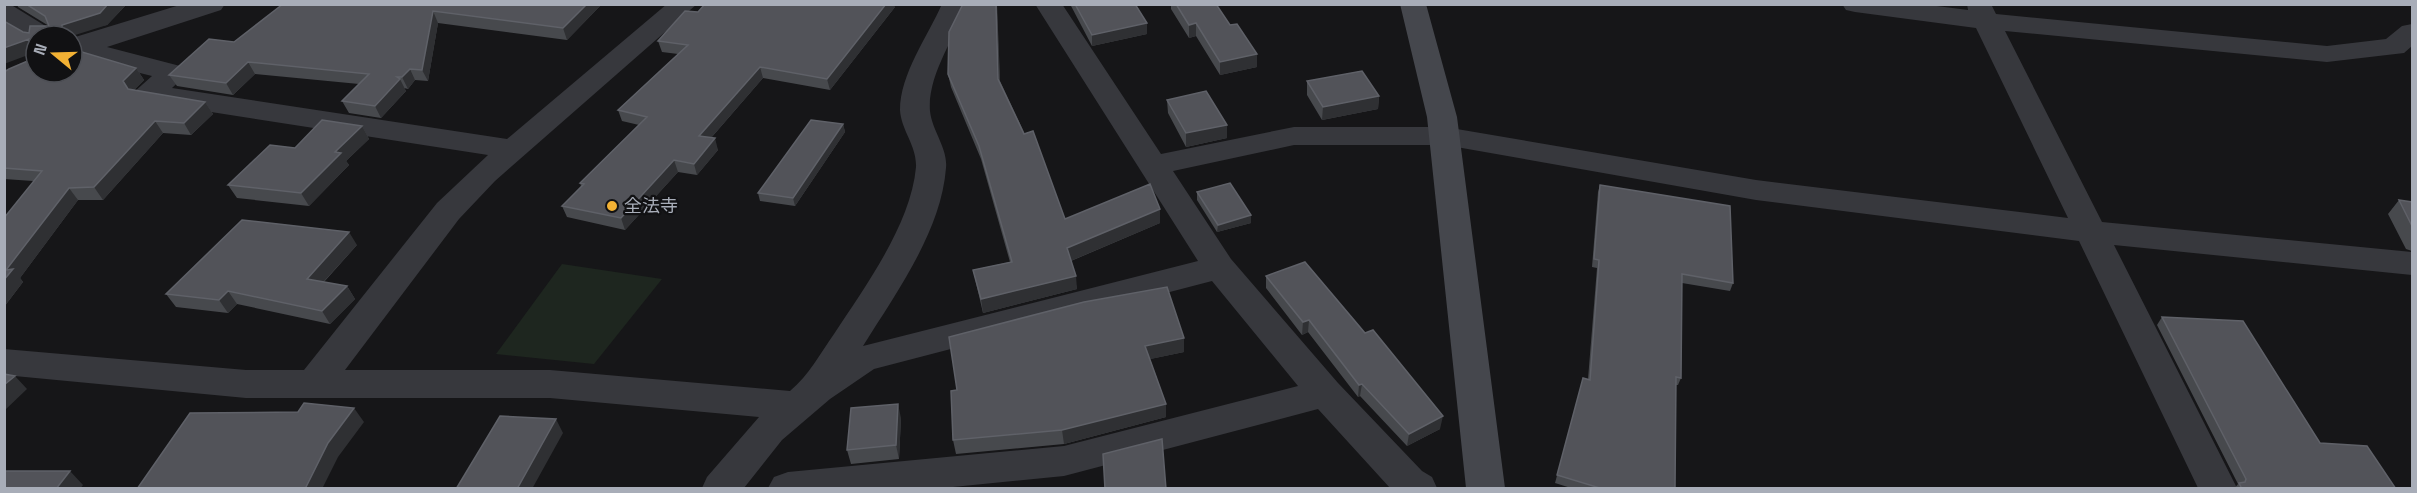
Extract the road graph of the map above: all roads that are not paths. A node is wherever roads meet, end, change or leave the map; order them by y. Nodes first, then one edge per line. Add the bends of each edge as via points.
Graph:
1 (212, 4) edge
2 (684, 4) edge
3 (956, 4) edge
4 (1048, 4) edge
5 (1413, 4) edge
6 (1855, 4) edge
7 (4, 12) edge
8 (1983, 13) edge
9 (24, 25) edge
10 (2412, 32) edge
11 (84, 44) edge
12 (84, 50) edge
13 (1445, 136) junction
14 (513, 149) junction
15 (1151, 166) junction
16 (2092, 232) junction
17 (2412, 264) edge
18 (1219, 267) junction
19 (4, 362) edge
20 (314, 384) junction
21 (1325, 393) junction
22 (807, 398) junction
23 (721, 489) edge
24 (788, 489) edge
25 (1418, 489) edge
26 (1486, 489) edge
27 (2217, 489) edge

1 - 11 street
2 - 14 street
3 - 22 street via 915,96 915,113 928,143 931,167 921,206 900,254
4 - 15 street
5 - 13 street
6 - 8 street
7 - 9 street
8 - 10 street via 2327,54 2394,47
8 - 16 street
12 - 14 street via 174,73 147,93
13 - 15 street via 1294,136
13 - 16 street via 1756,190
13 - 26 street
14 - 20 street via 448,211
15 - 18 street
16 - 17 street
16 - 27 street
18 - 21 street
18 - 22 street via 863,359
19 - 20 street via 173,379
20 - 22 street via 550,384
21 - 24 street via 1064,461
21 - 25 street
22 - 23 street via 769,430

